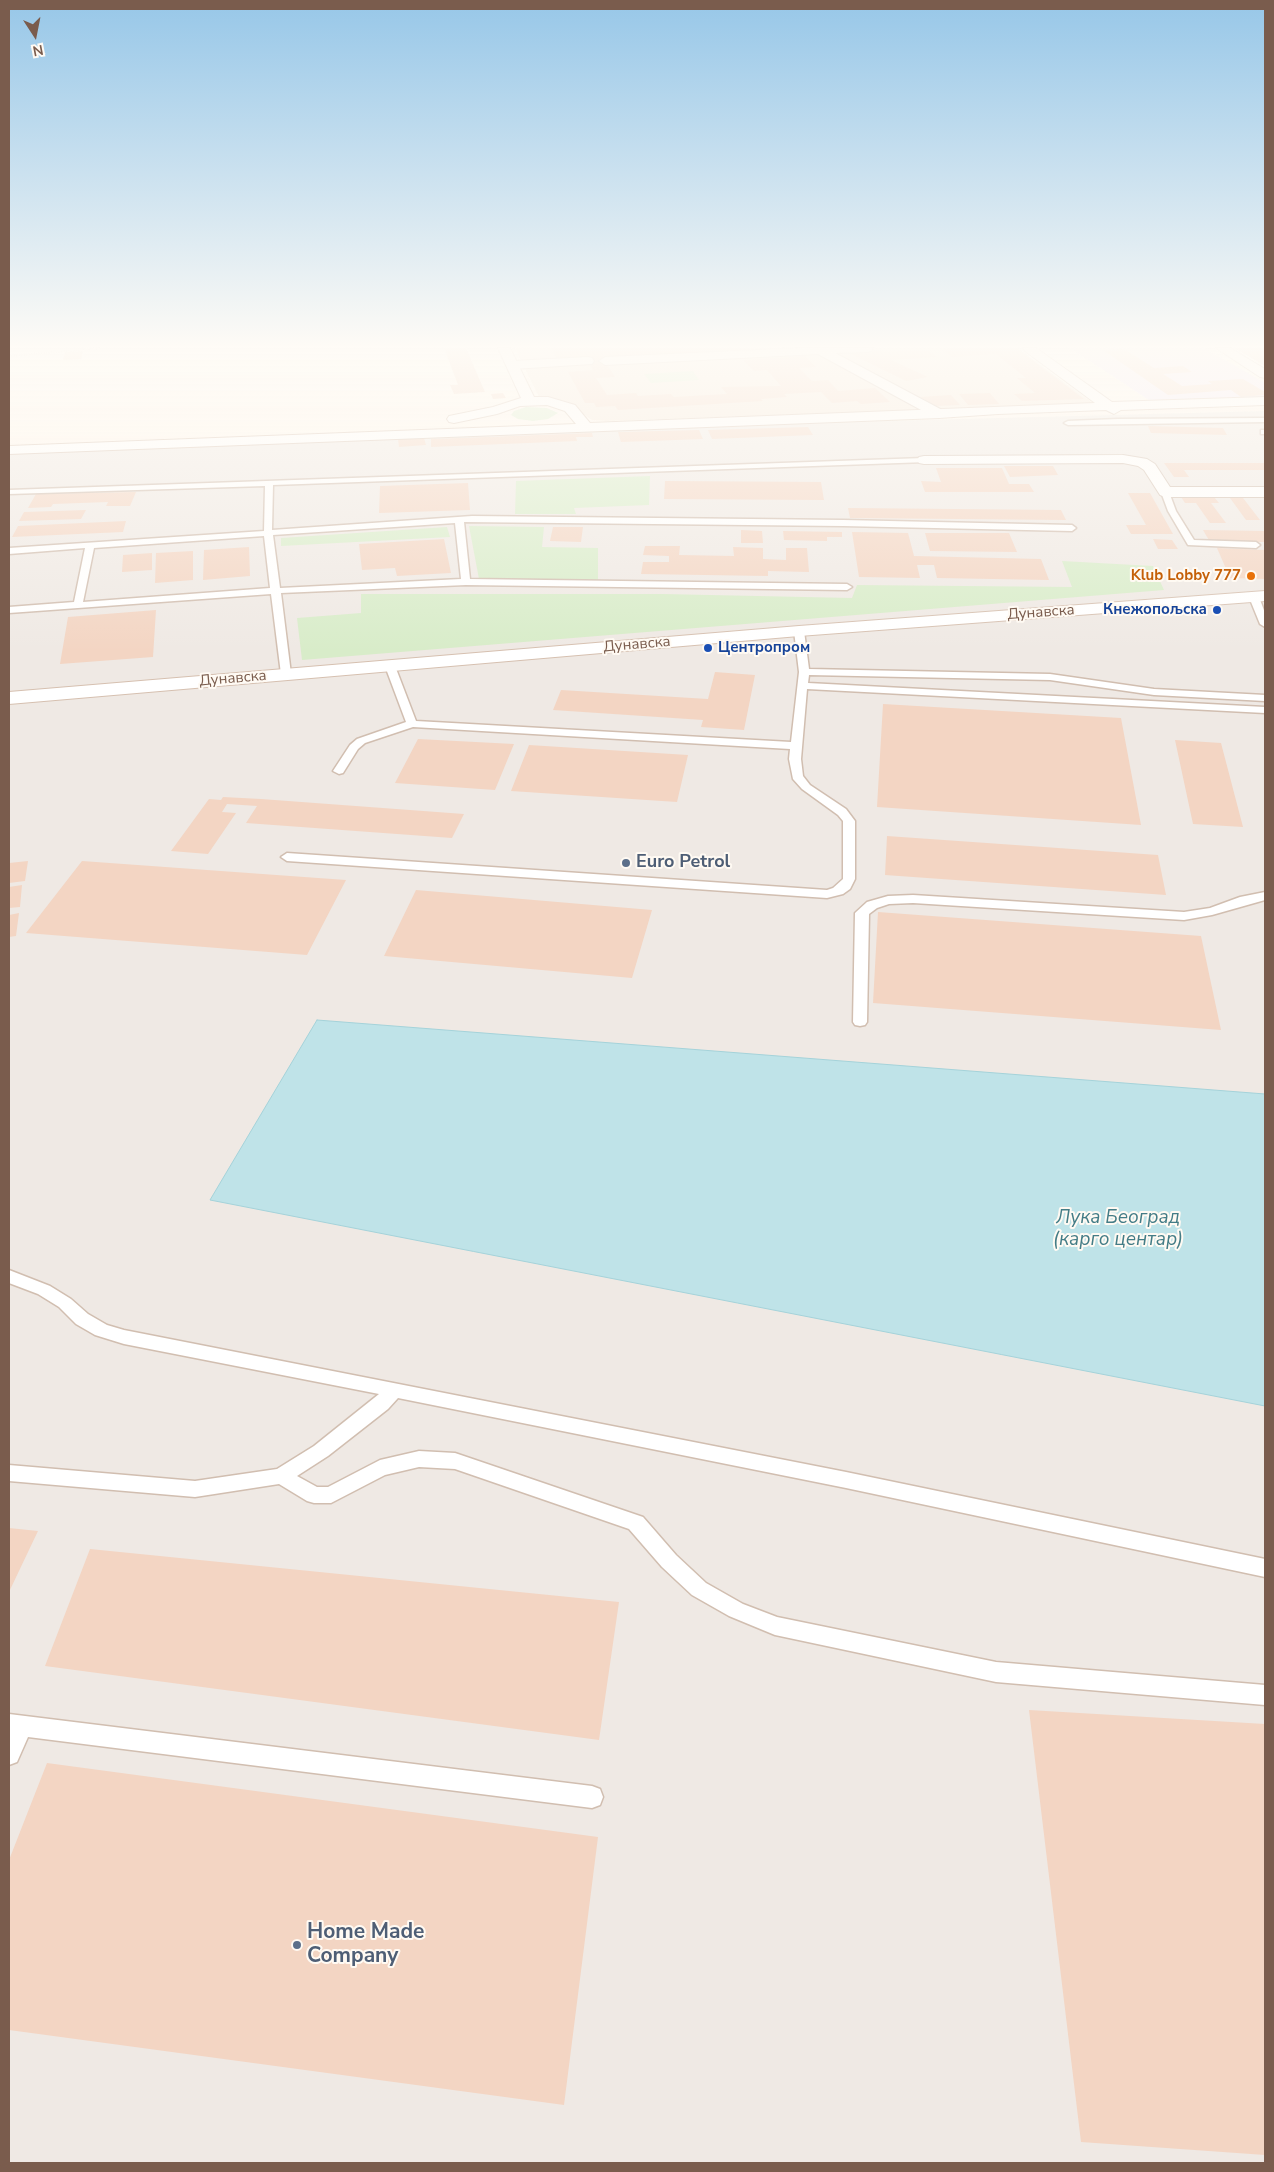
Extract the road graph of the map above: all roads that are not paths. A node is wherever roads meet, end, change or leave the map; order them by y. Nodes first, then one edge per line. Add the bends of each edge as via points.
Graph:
1 (24, 449) edge
2 (9, 450) edge
3 (924, 460) joint
4 (269, 483) junction
5 (9, 492) edge
6 (1165, 492) junction
7 (1265, 492) edge
8 (459, 520) junction
9 (1072, 528) dead end
10 (268, 532) junction
11 (90, 545) junction
12 (1256, 545) dead end
13 (9, 551) edge
14 (466, 582) junction
15 (847, 587) dead end
16 (275, 591) junction
17 (1260, 597) edge
18 (78, 605) junction
19 (9, 610) edge
20 (1265, 624) edge
21 (799, 631) junction
22 (390, 666) junction
23 (804, 672) junction
24 (286, 674) junction
25 (803, 686) junction
26 (9, 698) edge
27 (1265, 698) edge
28 (1265, 710) edge
29 (412, 724) junction
30 (797, 746) junction
31 (339, 770) dead end
32 (287, 858) dead end
33 (1265, 896) edge
34 (860, 1022) dead end
35 (9, 1276) edge
36 (394, 1390) junction
37 (9, 1473) edge
38 (281, 1476) junction
39 (1265, 1568) edge
40 (1265, 1695) edge
41 (16, 1724) edge
42 (9, 1755) edge
43 (592, 1797) dead end

1 - 2 street
3 - 4 lane
3 - 6 street via 1134,460 1150,467
4 - 5 lane
4 - 10 lane
6 - 7 street
6 - 12 lane via 1192,545
8 - 9 lane via 608,519
8 - 10 lane
8 - 14 lane
10 - 11 lane
10 - 16 lane
11 - 13 lane
11 - 18 lane
14 - 15 lane
14 - 16 lane
16 - 18 lane
16 - 24 lane
17 - 20 lane
17 - 21 street, Дунавска
18 - 19 lane
21 - 22 street, Дунавска
21 - 23 lane
22 - 24 street, Дунавска
22 - 29 lane
23 - 25 lane
23 - 27 lane via 1050,677 1154,692
24 - 26 street, Дунавска
25 - 28 lane
25 - 30 lane
29 - 30 lane
29 - 31 lane via 361,741
30 - 32 lane via 797,777 849,821 848,879 845,886 827,894
33 - 34 lane via 1184,916 888,900 872,905 862,913
35 - 36 lane via 44,1290 100,1330
36 - 38 lane via 381,1404 321,1450
36 - 39 lane
37 - 38 lane via 194,1489
38 - 40 lane via 314,1495 331,1495 380,1468 419,1460 454,1461 636,1523 669,1561 699,1588 736,1610 775,1626 996,1672
41 - 42 lane
41 - 43 lane

